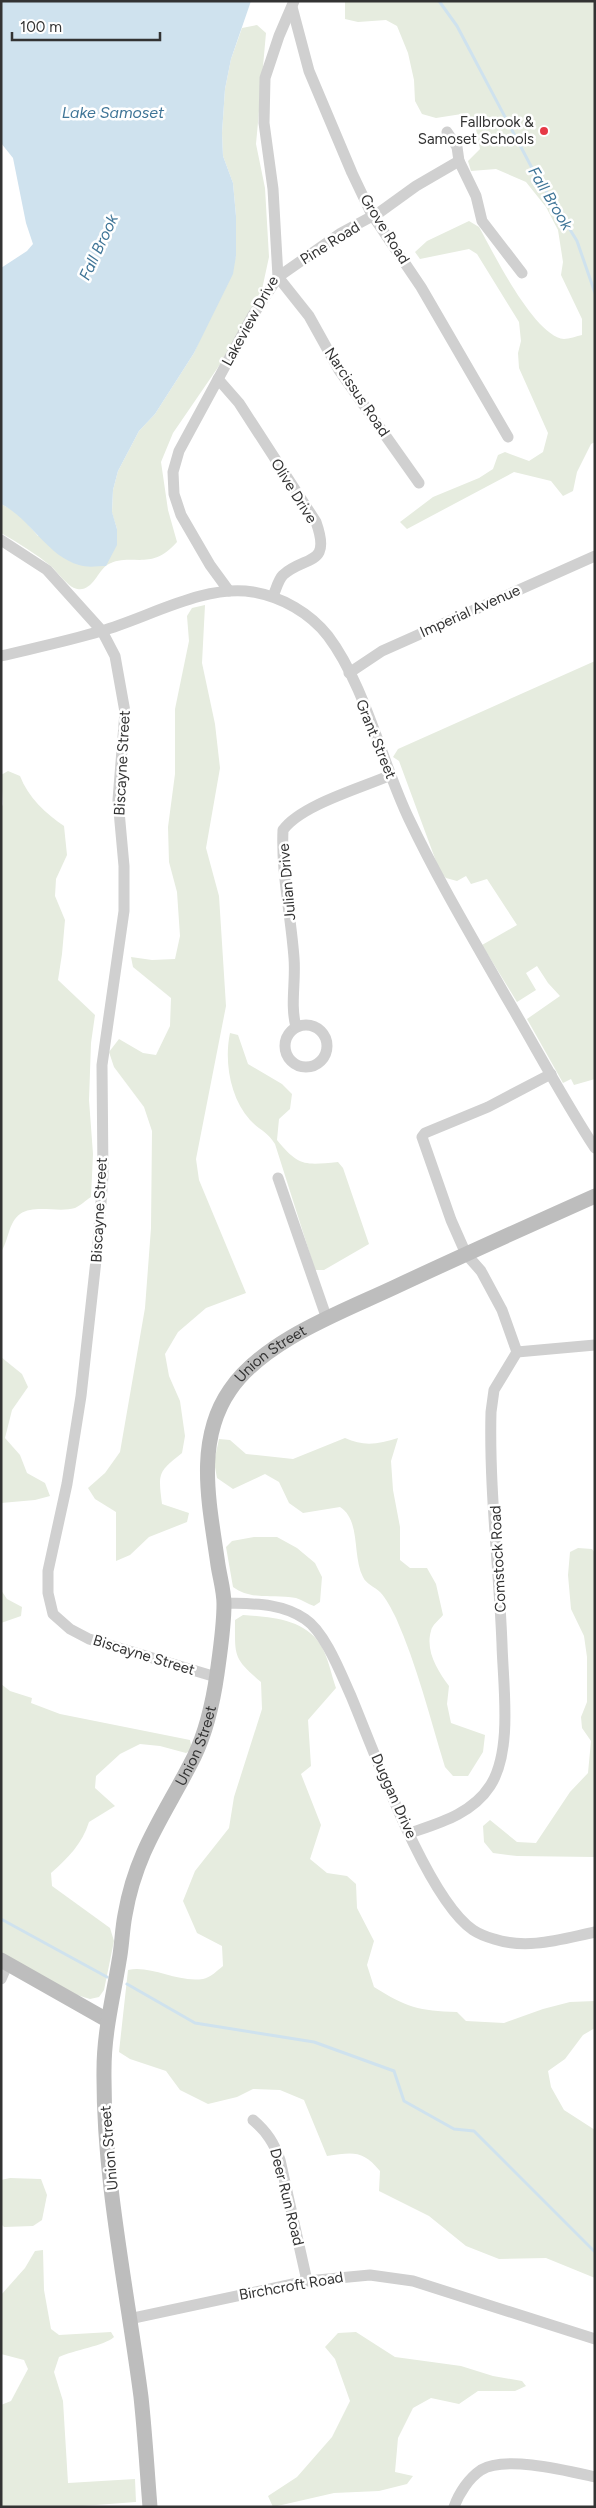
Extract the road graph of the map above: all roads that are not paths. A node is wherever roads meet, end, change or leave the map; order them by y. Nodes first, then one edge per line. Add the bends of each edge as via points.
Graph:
1 (293, 4) edge
2 (447, 132) dead end
3 (459, 161) junction
4 (373, 216) junction
5 (522, 273) dead end
6 (278, 277) junction
7 (218, 379) junction
8 (508, 437) dead end
9 (419, 483) dead end
10 (1, 540) edge
11 (595, 556) edge
12 (229, 591) junction
13 (273, 596) junction
14 (102, 631) junction
15 (1, 656) edge
16 (349, 673) junction
17 (391, 776) junction
18 (296, 1027) dead end
19 (551, 1074) junction
20 (595, 1148) edge
21 (278, 1178) dead end
22 (595, 1196) edge
23 (466, 1254) junction
24 (327, 1320) junction
25 (595, 1345) edge
26 (517, 1352) junction
27 (224, 1603) junction
28 (216, 1677) junction
29 (410, 1833) junction
30 (595, 1932) edge
31 (5, 1962) edge
32 (1, 1979) edge
33 (108, 2020) junction
34 (253, 2120) dead end
35 (307, 2281) junction
36 (129, 2319) junction
37 (595, 2338) edge
38 (595, 2477) edge
39 (150, 2507) edge
40 (454, 2507) edge

1 - 4 street, Grove Road via 309,71
1 - 6 street, Lakeview Drive via 278,36 265,78 264,123 274,189
2 - 3 street via 457,147
3 - 4 street, Pine Road
3 - 5 street via 476,196 482,222
4 - 6 street, Pine Road via 341,233
4 - 8 street, Grove Road via 421,287
6 - 7 street, Lakeview Drive via 253,314
6 - 9 street, Narcissus Road via 309,316 339,370
7 - 12 street, Lakeview Drive via 180,451 173,472 174,494 181,515
7 - 13 street, Olive Drive via 239,403 316,522 320,534 320,548 314,558 282,576
10 - 14 street, Biscayne Street via 47,570
11 - 16 street, Imperial Avenue via 382,651
12 - 13 street, Grant Street
12 - 14 street, Grant Street via 207,594
13 - 16 street, Grant Street via 293,606 327,634
14 - 15 street, Grant Street
14 - 28 street, Biscayne Street via 115,656 126,712 118,800 124,911 102,1065 103,1176 95,1271 81,1396 67,1484 48,1571 48,1593 53,1614 70,1629 90,1639
16 - 17 street, Grant Street
17 - 18 street, Julian Drive via 313,807 290,819 283,830 294,956 292,997
17 - 19 street, Grant Street via 437,876
19 - 20 street, Grant Street
19 - 23 street via 488,1107 423,1134 429,1159
21 - 24 street
22 - 23 street, Union Street
23 - 24 street, Union Street
23 - 26 street via 482,1271 502,1310
24 - 27 street, Union Street via 281,1344 246,1371 231,1388 212,1428 208,1449 208,1494
25 - 26 street
26 - 29 street, Comstock Road via 494,1390 491,1412 504,1701 500,1767 476,1804 442,1822
27 - 28 street, Union Street
27 - 29 street, Duggan Drive via 266,1604 287,1609 306,1620 321,1636 342,1675
28 - 33 street, Union Street via 203,1735 195,1755 151,1833 135,1874 124,1917 120,1960
29 - 30 street, Duggan Drive via 444,1897 473,1930 493,1939 522,1944
31 - 32 street
31 - 33 street
33 - 36 street, Union Street via 104,2069 106,2136
34 - 35 street, Deer Run Road via 274,2143
35 - 36 street, Birchcroft Road
35 - 37 street, Birchcroft Road via 370,2275 414,2281
36 - 39 street, Union Street via 141,2400
38 - 40 street via 526,2464 504,2464 482,2470 466,2485

